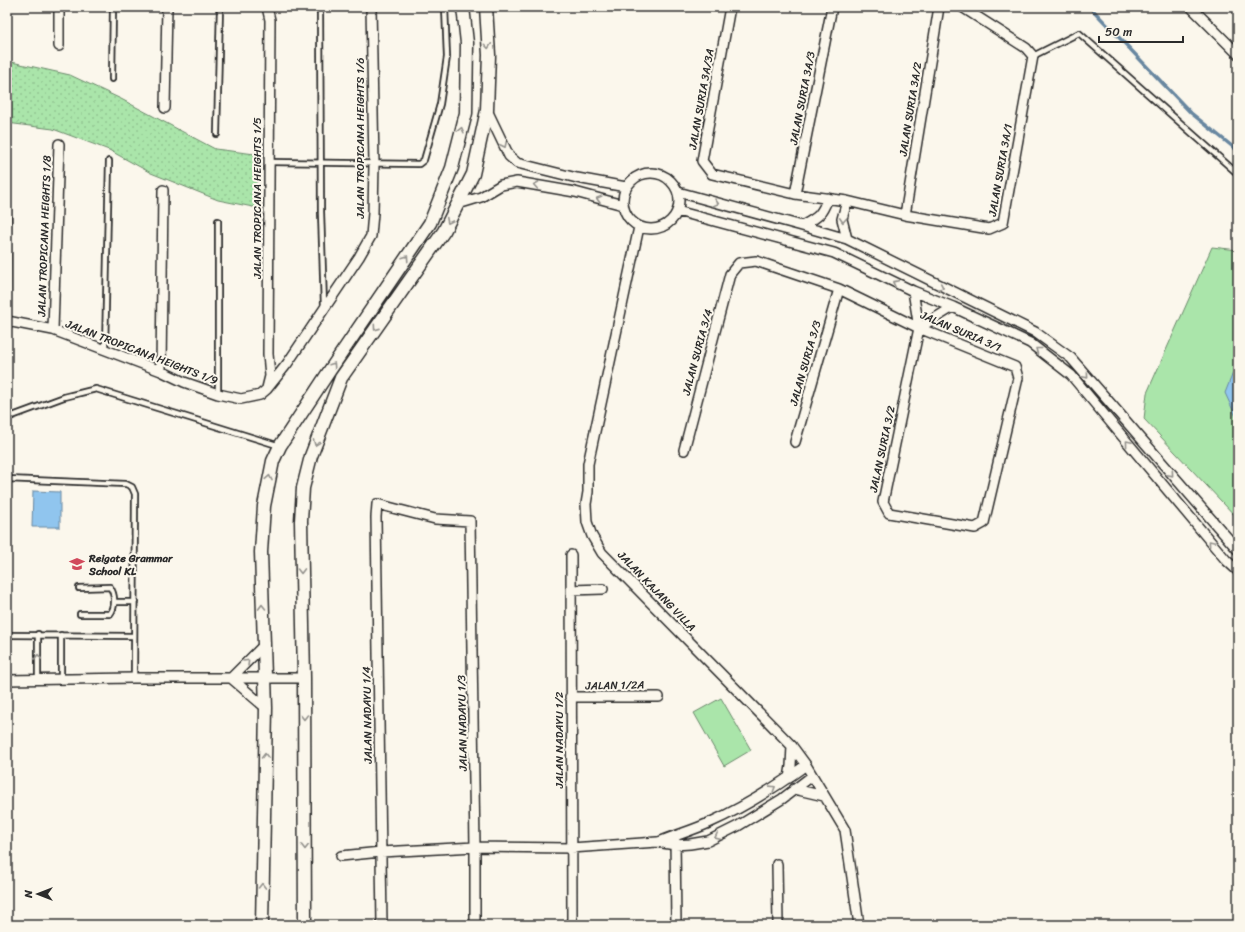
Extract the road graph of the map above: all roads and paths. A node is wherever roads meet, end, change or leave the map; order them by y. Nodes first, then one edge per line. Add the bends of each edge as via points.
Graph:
1 (59, 7) edge
2 (113, 7) edge
3 (167, 7) edge
4 (220, 7) edge
5 (267, 7) edge
6 (320, 7) edge
7 (371, 7) edge
8 (444, 7) edge
9 (462, 7) edge
10 (486, 7) edge
11 (730, 7) edge
12 (832, 7) edge
13 (939, 7) edge
14 (962, 7) edge
15 (1191, 7) edge
16 (59, 46) dead end
17 (1238, 54) edge
18 (1033, 56) junction
19 (112, 79) dead end
20 (165, 108) dead end
21 (487, 110) junction
22 (217, 134) dead end
23 (8, 142) dead end
24 (59, 144) dead end
25 (109, 161) dead end
26 (269, 162) junction
27 (321, 163) junction
28 (374, 164) junction
29 (1238, 174) edge
30 (626, 187) junction
31 (163, 190) dead end
32 (678, 192) junction
33 (795, 194) junction
34 (828, 198) junction
35 (847, 201) junction
36 (458, 204) junction
37 (623, 206) junction
38 (678, 211) junction
39 (905, 215) junction
40 (218, 221) dead end
41 (802, 226) junction
42 (639, 227) junction
43 (847, 239) junction
44 (739, 264) joint
45 (839, 290) junction
46 (913, 291) junction
47 (324, 308) junction
48 (953, 308) junction
49 (7, 321) edge
50 (919, 328) junction
51 (53, 330) junction
52 (105, 350) junction
53 (268, 354) junction
54 (287, 364) junction
55 (161, 371) junction
56 (267, 389) junction
57 (218, 394) junction
58 (7, 418) edge
59 (795, 442) dead end
60 (280, 446) junction
61 (684, 450) dead end
62 (7, 479) edge
63 (470, 521) joint
64 (975, 528) joint
65 (1238, 550) edge
66 (571, 555) dead end
67 (1238, 571) edge
68 (79, 588) dead end
69 (603, 589) dead end
70 (571, 590) junction
71 (114, 602) junction
72 (134, 602) junction
73 (80, 614) dead end
74 (38, 634) junction
75 (7, 635) edge
76 (61, 635) junction
77 (134, 636) junction
78 (263, 646) junction
79 (134, 678) junction
80 (231, 678) junction
81 (265, 678) junction
82 (304, 678) junction
83 (61, 679) junction
84 (7, 680) edge
85 (38, 680) junction
86 (659, 697) dead end
87 (570, 698) junction
88 (266, 708) junction
89 (792, 746) junction
90 (806, 765) junction
91 (812, 776) junction
92 (788, 778) junction
93 (794, 790) junction
94 (824, 796) junction
95 (758, 798) junction
96 (765, 810) junction
97 (731, 812) junction
98 (738, 826) junction
99 (675, 835) junction
100 (657, 842) junction
101 (675, 845) junction
102 (476, 847) junction
103 (571, 848) junction
104 (381, 852) junction
105 (341, 856) dead end
106 (777, 864) dead end
107 (262, 925) edge
108 (305, 925) edge
109 (382, 925) edge
110 (475, 925) edge
111 (572, 925) edge
112 (676, 925) edge
113 (778, 925) edge
114 (859, 925) edge

1 - 16 street
2 - 19 lane
3 - 20 street
4 - 22 lane
5 - 26 street, JALAN TROPICANA HEIGHTS 1/5 via 270,20
6 - 27 lane
7 - 28 street, JALAN TROPICANA HEIGHTS 1/6
8 - 28 lane via 447,57 440,104 424,160 420,164
60 -> 9 street via 430,223 442,195 452,168 466,113 467,43
10 -> 21 street via 489,55
11 - 33 street, JALAN SURIA 3A/3A via 702,161 712,174
12 - 33 street, JALAN SURIA 3A/3
13 - 39 street, JALAN SURIA 3A/2
14 - 18 street via 1026,48
15 - 17 street
18 - 29 lane via 1079,33
18 - 39 street, JALAN SURIA 3A/1 via 1003,223 989,230
21 -> 30 street via 509,156 517,163
21 - 36 street via 474,172
23 - 49 lane
24 - 51 street, JALAN TROPICANA HEIGHTS 1/8
25 - 52 lane
26 - 27 lane
26 - 53 street, JALAN TROPICANA HEIGHTS 1/5
27 - 28 lane
27 - 47 lane
28 - 47 street, JALAN TROPICANA HEIGHTS 1/6 via 371,236
30 - 32 street via 636,177 649,173 667,178
30 - 37 street
31 - 55 street
32 - 38 street
32 -> 41 street
33 - 34 street, JALAN SURIA 3A/3A
34 - 35 street, JALAN SURIA 3A/3A
34 - 41 street via 823,212
35 - 39 street, JALAN SURIA 3A/1
35 -> 43 street via 842,219
37 -> 36 street via 575,192 517,182 501,185 481,197
36 -> 82 street via 444,231 341,378 311,456 303,488 301,521
37 - 42 street via 631,222
38 - 42 street via 666,226 648,230
46 -> 38 street via 834,253
40 - 57 lane
41 - 43 street
42 - 89 street, JALAN KAJANG VILLA via 588,464 586,522 602,553
43 -> 65 street via 1035,332 1071,358
44 - 45 street, JALAN SURIA 3/1 via 756,261
44 - 61 street, JALAN SURIA 3/4 via 730,274
45 - 50 street, JALAN SURIA 3/1
45 - 59 street, JALAN SURIA 3/3
46 - 48 street
46 - 50 street, JALAN SURIA 3/2
47 - 54 street, JALAN TROPICANA HEIGHTS 1/6
48 - 50 street
67 -> 48 street via 1070,375 1030,343
49 - 51 street, JALAN TROPICANA HEIGHTS 1/9
50 - 64 street, JALAN SURIA 3/1 via 1015,367 1018,378 984,523
50 - 64 street, JALAN SURIA 3/2 via 883,502 889,513
51 - 52 street, JALAN TROPICANA HEIGHTS 1/9
52 - 55 street, JALAN TROPICANA HEIGHTS 1/9
53 - 54 street via 276,366
53 - 56 street, JALAN TROPICANA HEIGHTS 1/5 via 270,376
54 - 56 street, JALAN TROPICANA HEIGHTS 1/6
55 - 57 street, JALAN TROPICANA HEIGHTS 1/9
56 - 57 street, JALAN TROPICANA HEIGHTS 1/9 via 260,395 241,399
58 - 60 lane via 64,397 96,389
78 -> 60 street via 261,552 264,506 273,461
62 - 72 lane via 126,484 132,487
63 - 102 street, JALAN NADAYU 1/3
63 - 104 street, JALAN NADAYU 1/4 via 435,519 377,504
66 - 70 street, JALAN NADAYU 1/2
68 - 71 lane via 110,587
69 - 70 street
70 - 87 street, JALAN NADAYU 1/2
71 - 72 lane
71 - 73 lane via 110,614
72 - 77 lane
74 - 75 lane
74 - 76 lane
85 -> 74 lane
76 - 77 lane
76 - 83 lane
77 - 79 lane
80 -> 78 street
78 - 81 street
79 - 80 street
79 - 83 street
80 - 81 street
80 - 88 street
81 - 82 street
81 - 88 street
82 -> 108 street
83 - 85 street
84 - 85 street
86 - 87 street, JALAN 1/2A
87 - 103 street, JALAN NADAYU 1/2
107 -> 88 street
89 - 90 street, JALAN KAJANG VILLA
89 - 92 street
90 - 91 street, JALAN KAJANG VILLA
90 - 92 street
91 - 93 street
91 - 94 street, JALAN KAJANG VILLA
95 -> 92 street
93 - 94 street
93 - 96 street
94 - 114 street, JALAN KAJANG VILLA via 845,830
95 - 96 street
95 - 97 street
96 - 98 street
97 - 98 street
97 - 99 street via 700,827
98 -> 101 street via 708,841
99 - 100 street
99 - 101 street
100 - 101 street
100 - 103 street
101 - 112 street
102 - 103 street
102 - 104 street
102 - 110 street, JALAN NADAYU 1/3
103 - 111 street, JALAN NADAYU 1/2
104 - 105 street
104 - 109 street, JALAN NADAYU 1/4
106 - 113 street

